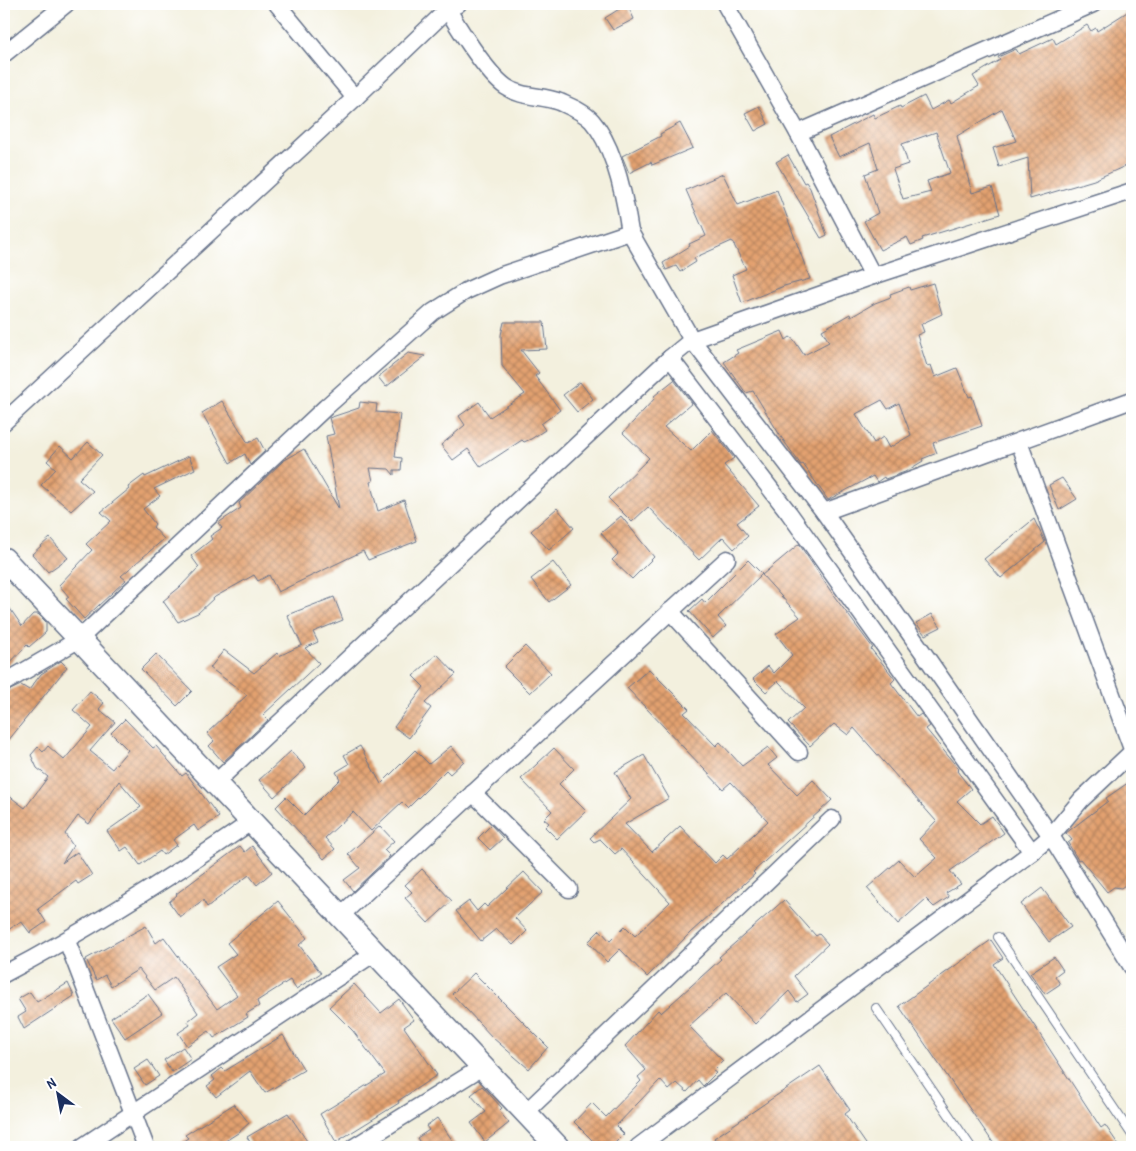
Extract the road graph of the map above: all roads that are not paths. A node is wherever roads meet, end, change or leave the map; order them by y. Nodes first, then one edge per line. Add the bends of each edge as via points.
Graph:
1 (277, 4) edge
2 (725, 4) edge
3 (1093, 4) edge
4 (450, 5) edge
5 (60, 6) edge
6 (4, 54) edge
7 (355, 98) junction
8 (798, 134) junction
9 (1132, 191) edge
10 (630, 232) junction
11 (873, 276) junction
12 (692, 340) junction
13 (670, 358) junction
14 (1131, 405) edge
15 (4, 422) edge
16 (1020, 442) junction
17 (824, 512) junction
18 (4, 559) edge
19 (727, 559) dead end
20 (670, 611) junction
21 (78, 640) junction
22 (927, 658) junction
23 (905, 674) junction
24 (4, 684) edge
25 (1132, 750) edge
26 (799, 752) dead end
27 (214, 784) junction
28 (473, 793) junction
29 (832, 819) dead end
30 (251, 822) junction
31 (1051, 836) junction
32 (1032, 852) junction
33 (569, 889) dead end
34 (340, 916) junction
35 (998, 937) dead end
36 (67, 941) junction
37 (376, 952) junction
38 (1132, 967) edge
39 (4, 974) edge
40 (876, 1008) dead end
41 (482, 1067) junction
42 (525, 1112) junction
43 (133, 1114) junction
44 (1132, 1135) edge
45 (82, 1147) edge
46 (146, 1147) edge
47 (354, 1147) edge
48 (558, 1147) edge
49 (638, 1147) edge
50 (971, 1147) edge

1 - 7 street
2 - 8 street
3 - 8 street
4 - 7 street
4 - 10 street via 481,59 505,87 522,95 545,97 561,103 591,120 603,135 611,154
5 - 6 street
7 - 15 street
8 - 11 street
9 - 11 street
10 - 12 street
10 - 21 street via 499,276 433,312
11 - 12 street
12 - 13 street
12 - 17 street
13 - 23 street via 790,513
13 - 27 street
14 - 16 street
16 - 17 street
16 - 25 street
17 - 22 street
18 - 21 street
19 - 20 street
20 - 26 street
20 - 28 street
21 - 24 street
21 - 27 street
22 - 23 street
22 - 31 street
23 - 32 street
25 - 31 street via 1081,800
27 - 30 street
28 - 33 street
28 - 34 street
29 - 42 street
30 - 34 street
30 - 36 street via 183,869
31 - 32 street
31 - 38 street
32 - 49 street
34 - 37 street
35 - 44 lane
36 - 39 street
36 - 43 street
37 - 41 street
37 - 43 street
40 - 50 lane
41 - 42 street
41 - 47 street
42 - 48 street
43 - 45 street
43 - 46 street

